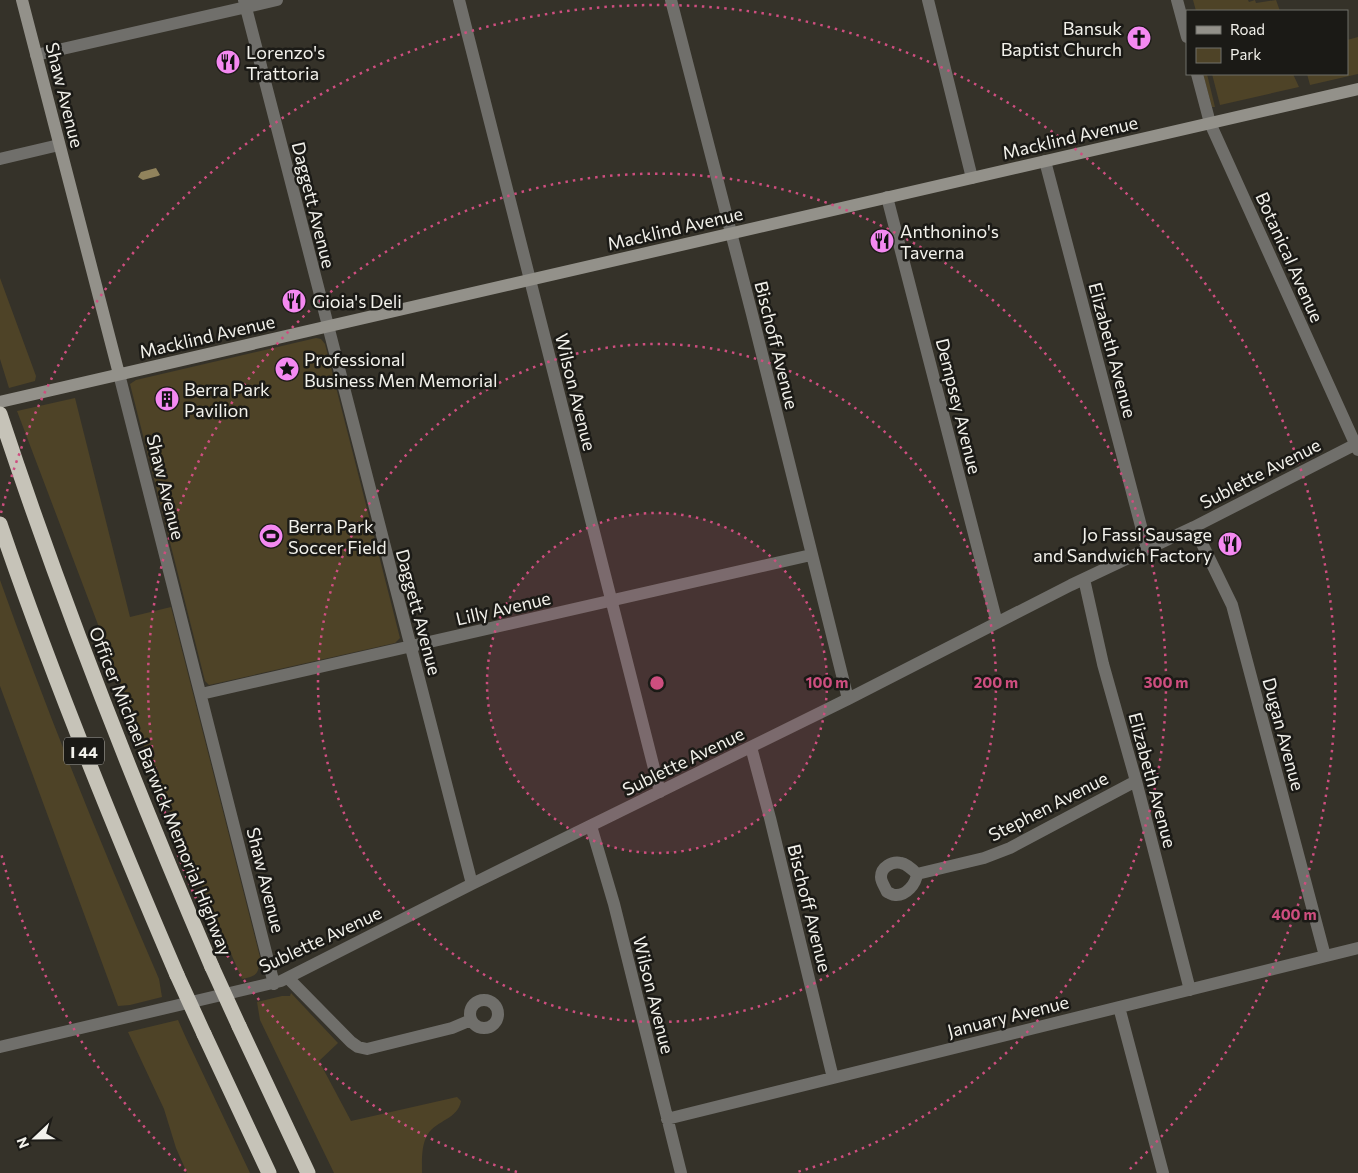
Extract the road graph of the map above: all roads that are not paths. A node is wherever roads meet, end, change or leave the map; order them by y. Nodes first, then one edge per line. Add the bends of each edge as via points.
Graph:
1 (22, 0) edge
2 (277, 0) edge
3 (459, 0) edge
4 (671, 0) edge
5 (928, 0) edge
6 (1177, 0) edge
7 (245, 4) edge
8 (1186, 33) edge
9 (36, 55) junction
10 (1197, 75) edge
11 (1358, 89) edge
12 (1210, 123) junction
13 (59, 145) junction
14 (0, 159) edge
15 (1045, 161) junction
16 (972, 178) junction
17 (887, 197) junction
18 (730, 234) junction
19 (530, 280) junction
20 (327, 326) junction
21 (119, 374) junction
22 (0, 402) edge
23 (0, 414) edge
24 (1357, 446) edge
25 (0, 524) edge
26 (1194, 526) junction
27 (1147, 549) junction
28 (812, 555) junction
29 (1084, 579) junction
30 (612, 602) junction
31 (997, 623) junction
32 (410, 647) junction
33 (202, 694) junction
34 (848, 699) junction
35 (751, 747) junction
36 (1136, 781) junction
37 (660, 792) junction
38 (591, 826) junction
39 (918, 874) dead end
40 (472, 884) junction
41 (1358, 948) edge
42 (1326, 956) junction
43 (288, 978) junction
44 (274, 984) junction
45 (1190, 990) junction
46 (1119, 1007) junction
47 (471, 1020) dead end
48 (0, 1047) edge
49 (833, 1078) junction
50 (667, 1119) junction
51 (269, 1173) edge
52 (308, 1173) edge
53 (681, 1173) edge
54 (1164, 1173) edge

1 - 9 street, Shaw Avenue
2 - 7 street
3 - 19 street, Wilson Avenue
4 - 18 street, Bischoff Avenue
5 - 16 street
6 - 8 street
7 - 9 street
7 - 20 street, Daggett Avenue
9 - 13 street, Shaw Avenue
10 - 12 street, Botanical Avenue
11 - 12 street, Macklind Avenue
12 - 15 street, Macklind Avenue
12 - 24 street, Botanical Avenue
13 - 14 street
13 - 21 street, Shaw Avenue
15 - 16 street, Macklind Avenue
15 - 27 street, Elizabeth Avenue
16 - 17 street, Macklind Avenue
17 - 18 street, Macklind Avenue
17 - 31 street, Dempsey Avenue
18 - 19 street, Macklind Avenue
18 - 28 street, Bischoff Avenue
19 - 20 street, Macklind Avenue
19 - 30 street, Wilson Avenue
20 - 21 street, Macklind Avenue
20 - 32 street, Daggett Avenue
21 - 22 street, Macklind Avenue
21 - 33 street, Shaw Avenue
23 - 52 highway, Officer Michael Barwick Memorial Highway / I 44, bridge via 92,677 146,811 212,967
24 - 26 street, Sublette Avenue
25 - 51 highway, I 44, bridge via 90,768 177,975
26 - 27 street, Sublette Avenue
26 - 42 street, Dugan Avenue via 1232,605
27 - 29 street, Sublette Avenue
28 - 30 street, Lilly Avenue
28 - 34 street, Bischoff Avenue
29 - 31 street, Sublette Avenue
29 - 36 street, Elizabeth Avenue via 1103,664
30 - 32 street, Lilly Avenue
30 - 37 street, Wilson Avenue
31 - 34 street, Sublette Avenue
32 - 33 street, Lilly Avenue
32 - 40 street, Daggett Avenue
33 - 44 street, Shaw Avenue
34 - 35 street, Sublette Avenue
35 - 37 street, Sublette Avenue
35 - 49 street, Bischoff Avenue
36 - 39 street, Stephen Avenue via 1010,848 984,858
36 - 45 street, Elizabeth Avenue
37 - 38 street, Sublette Avenue
38 - 40 street, Sublette Avenue
38 - 50 street, Wilson Avenue via 614,904
40 - 43 street, Sublette Avenue
41 - 42 street, January Avenue
42 - 45 street, January Avenue
43 - 44 street, Sublette Avenue
43 - 47 street via 351,1042 367,1050
44 - 48 street, Sublette Avenue
45 - 46 street, January Avenue
46 - 49 street, January Avenue
46 - 54 street
49 - 50 street, January Avenue
50 - 53 street, Wilson Avenue

